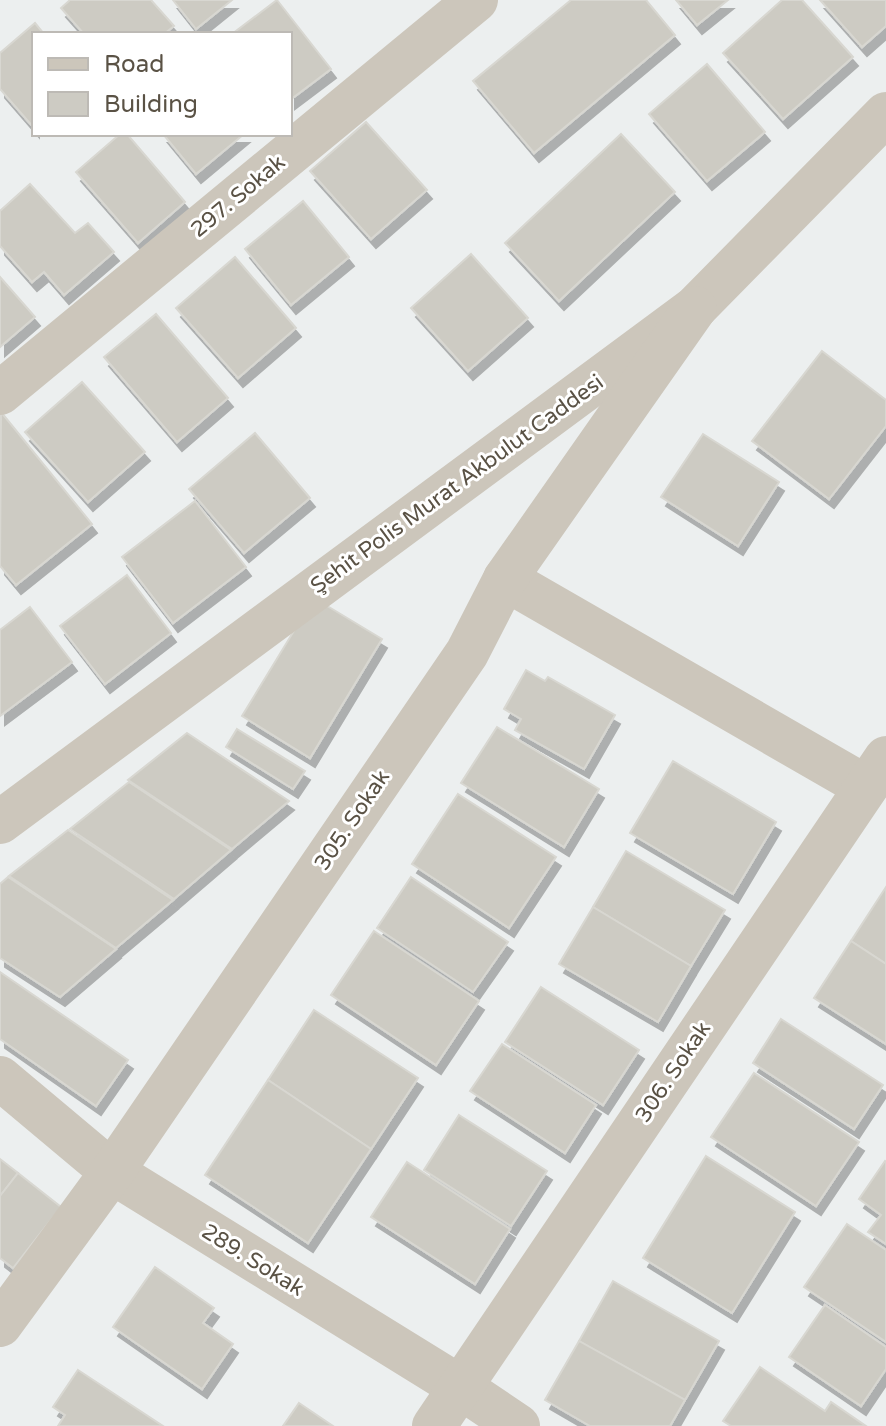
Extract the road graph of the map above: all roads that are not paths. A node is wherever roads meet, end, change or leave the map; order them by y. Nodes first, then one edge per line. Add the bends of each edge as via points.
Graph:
1 (476, 0) edge
2 (886, 114) edge
3 (695, 308) junction
4 (0, 393) edge
5 (505, 579) junction
6 (876, 772) edge
7 (0, 822) edge
8 (0, 1078) edge
9 (112, 1172) junction
10 (0, 1325) edge
11 (460, 1387) junction
12 (434, 1426) edge
13 (518, 1426) edge

1 - 4 street, 297. Sokak
2 - 3 street, Şehit Polis Murat Akbulut Caddesi
3 - 5 street, 305. Sokak
3 - 7 street, Şehit Polis Murat Akbulut Caddesi
5 - 6 street
5 - 9 street, 305. Sokak via 467,653
6 - 11 street, 306. Sokak
8 - 9 street, 289. Sokak
9 - 10 street, 305. Sokak
9 - 11 street, 289. Sokak
11 - 12 street, 306. Sokak
11 - 13 street, 289. Sokak

